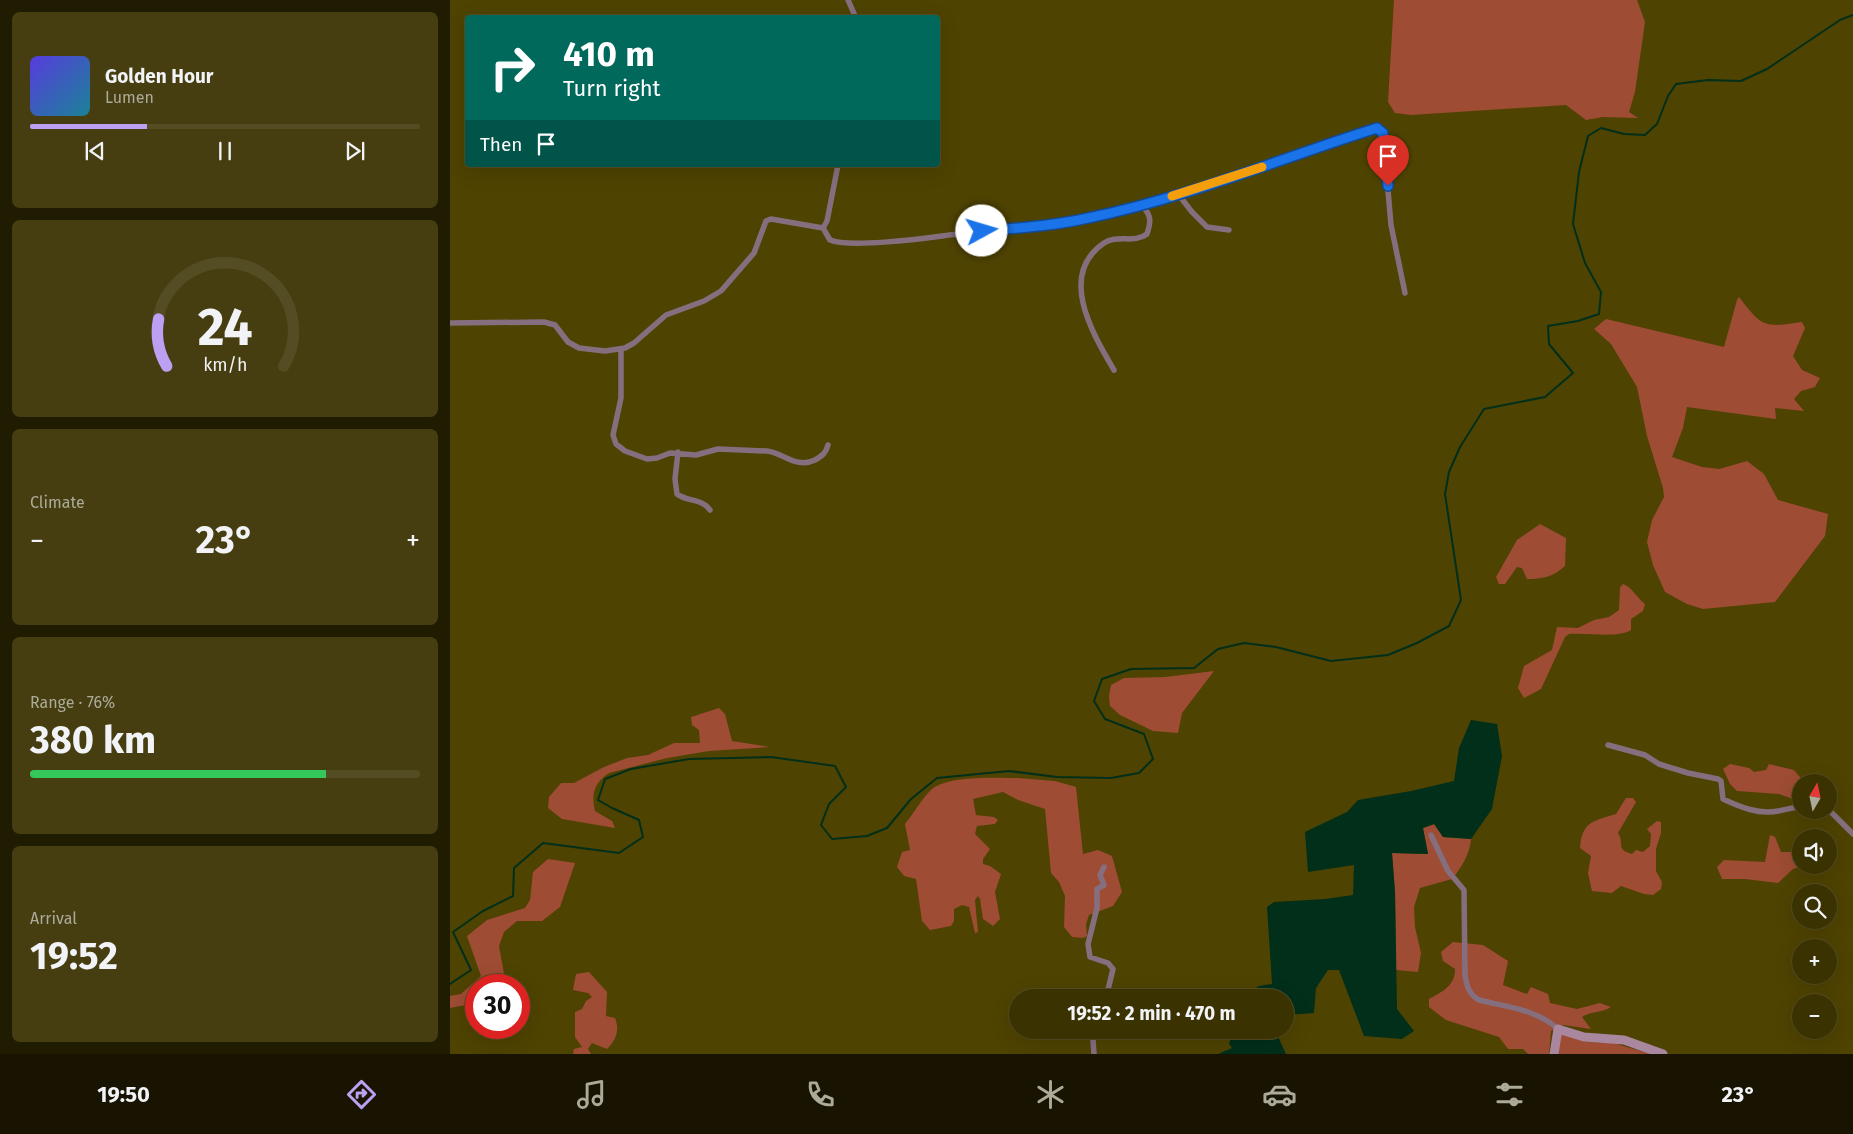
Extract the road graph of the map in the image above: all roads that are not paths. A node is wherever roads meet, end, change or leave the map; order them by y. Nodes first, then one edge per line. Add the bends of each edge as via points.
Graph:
1 (848, 0) edge
2 (855, 15) edge
3 (838, 167) edge
4 (1178, 194) junction
5 (1141, 206) junction
6 (822, 228) junction
7 (1229, 230) dead end
8 (1405, 293) dead end
9 (450, 323) edge
10 (621, 350) junction
11 (1114, 370) dead end
12 (828, 445) dead end
13 (678, 452) junction
14 (710, 510) dead end
15 (1608, 745) dead end
16 (1792, 807) edge
17 (1838, 819) edge
18 (1853, 834) edge
19 (1431, 835) dead end
20 (1104, 866) dead end
21 (1108, 989) edge
22 (1558, 1029) junction
23 (1095, 1039) edge
24 (1094, 1054) edge
25 (1554, 1054) edge
26 (1663, 1054) edge

1 - 2 street
3 - 6 street
4 - 5 street
4 - 7 street via 1207,227
4 - 8 street via 1377,128 1383,133 1394,249
5 - 6 street via 1049,224 879,242 834,242 827,238
5 - 11 street via 1149,213 1148,234 1141,239 1114,239 1104,243 1088,258 1080,275 1092,333
6 - 10 street via 780,219 766,221 754,253 721,291 685,310 666,315
9 - 10 street via 544,322 555,325 568,342 579,348
10 - 13 street via 621,398 614,428 616,444 630,454 647,459
12 - 13 street via 822,456 806,463 766,451 718,449 696,454
13 - 14 street via 677,494 705,503
15 - 16 street via 1645,755 1659,764 1688,773 1718,779 1723,799 1747,809 1762,812
17 - 18 street
19 - 22 street via 1448,871 1464,890 1465,974 1473,996 1533,1013
20 - 21 street via 1100,876 1104,885 1097,889 1097,908 1088,944 1090,957 1108,963 1113,969
22 - 25 street
22 - 26 street via 1584,1037 1624,1040
23 - 24 street

